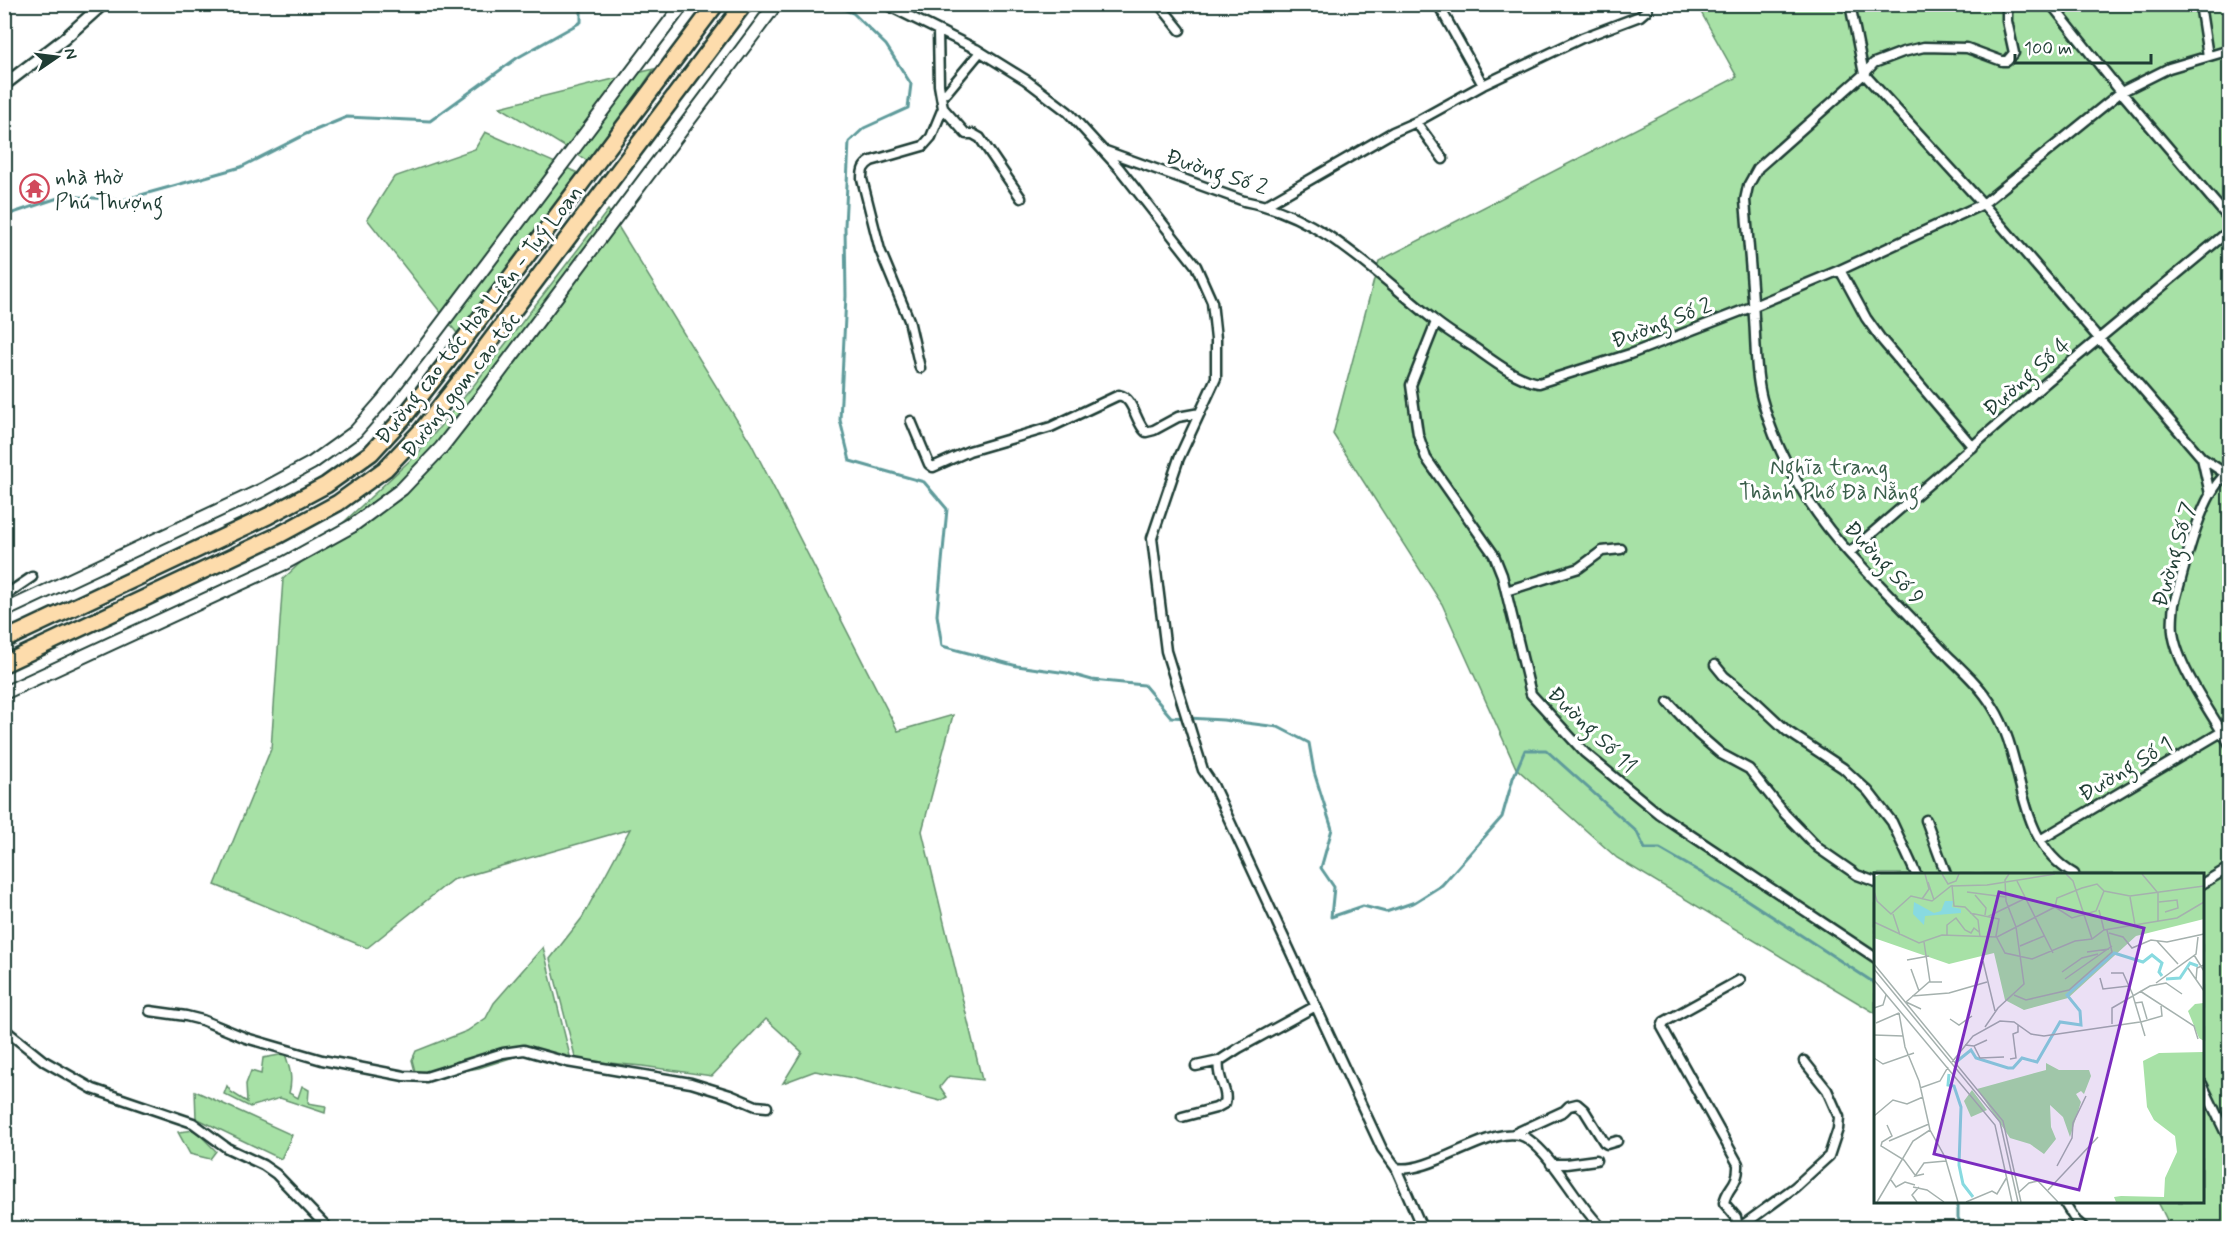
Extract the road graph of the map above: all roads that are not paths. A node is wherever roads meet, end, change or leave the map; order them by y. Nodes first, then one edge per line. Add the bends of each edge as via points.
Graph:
1 (103, 4) edge
2 (683, 4) edge
3 (776, 4) edge
4 (885, 4) edge
5 (1159, 4) edge
6 (1438, 4) edge
7 (1850, 4) edge
8 (2007, 4) edge
9 (2051, 4) edge
10 (2200, 4) edge
11 (715, 6) edge
12 (739, 10) edge
13 (1647, 10) dead end
14 (1180, 30) dead end
15 (938, 31) junction
16 (2229, 50) edge
17 (980, 52) junction
18 (2208, 56) junction
19 (1864, 74) junction
20 (4, 85) edge
21 (1483, 85) junction
22 (2121, 92) junction
23 (946, 93) dead end
24 (944, 108) junction
25 (1416, 122) junction
26 (1103, 150) junction
27 (1443, 159) dead end
28 (1021, 198) dead end
29 (1983, 204) junction
30 (1266, 205) junction
31 (2229, 220) edge
32 (2229, 230) edge
33 (1840, 270) junction
34 (1754, 306) junction
35 (1437, 322) junction
36 (2099, 338) junction
37 (920, 368) dead end
38 (1200, 412) junction
39 (911, 421) dead end
40 (1973, 447) junction
41 (2202, 458) junction
42 (2228, 473) edge
43 (2210, 494) junction
44 (1621, 549) dead end
45 (1849, 553) junction
46 (32, 577) dead end
47 (1506, 591) junction
48 (4, 596) edge
49 (4, 611) edge
50 (4, 640) edge
51 (4, 664) edge
52 (1715, 665) dead end
53 (4, 693) edge
54 (1668, 702) dead end
55 (2226, 729) edge
56 (2229, 745) edge
57 (1926, 820) dead end
58 (2040, 840) junction
59 (2229, 867) edge
60 (1916, 873) edge
61 (1946, 873) edge
62 (2073, 873) edge
63 (1874, 882) edge
64 (2204, 883) edge
65 (1874, 957) edge
66 (1740, 980) dead end
67 (1314, 1007) junction
68 (150, 1011) dead end
69 (4, 1029) edge
70 (1219, 1061) junction
71 (1804, 1061) dead end
72 (1196, 1066) dead end
73 (2204, 1088) edge
74 (767, 1107) dead end
75 (1182, 1117) dead end
76 (1514, 1134) junction
77 (1617, 1141) dead end
78 (2229, 1142) edge
79 (1596, 1160) dead end
80 (1551, 1164) junction
81 (1396, 1168) junction
82 (2065, 1203) edge
83 (328, 1228) edge
84 (1422, 1228) edge
85 (1602, 1228) edge
86 (1739, 1228) edge
87 (2084, 1228) edge

1 - 20 street
2 - 49 main road via 425,346 355,432 312,463 262,490
3 - 53 main road, Đường gom cao tốc via 484,393 441,448 402,489 352,526 285,563
4 - 15 street
5 - 14 street
6 - 21 street
7 - 19 street
8 - 19 street, Đường Số 9 via 2014,53 2007,61 1960,47 1924,47 1874,63
9 - 22 street
10 - 18 street
11 - 50 highway, Đường cao tốc Hoà Liên - Tuý Loan via 447,362 371,453 326,485 268,516
12 - 51 highway, Đường cao tốc Hoà Liên - Tuý Loan via 464,376 385,470 338,503 279,535
13 - 21 street
15 - 17 street
15 - 24 street via 939,85
16 - 18 street, Đường Số 2
17 - 23 street
17 - 26 street via 1068,112
18 - 22 street, Đường Số 2 via 2169,68
19 - 29 street
19 - 34 street, Đường Số 9 via 1758,168 1748,186 1745,200
21 - 25 street
22 - 29 street, Đường Số 2
22 - 31 street
24 - 28 street via 966,134 980,138
24 - 37 street via 927,142 871,160 862,172 876,236 909,320
25 - 27 street
25 - 30 street
26 - 30 street, Đường Số 2 via 1234,198
26 - 38 street via 1196,266 1212,302 1216,378
29 - 33 street, Đường Số 2
29 - 36 street
30 - 35 street, Đường Số 2 via 1341,243
32 - 36 street, Đường Số 4
33 - 34 street, Đường Số 2
33 - 40 street via 1881,339
34 - 35 street, Đường Số 2 via 1630,354 1539,383 1493,361
34 - 45 street, Đường Số 9 via 1758,380 1770,424 1806,497
35 - 47 street, Đường Số 11 via 1411,385 1418,434 1426,458 1494,555
36 - 40 street, Đường Số 4
36 - 41 street
38 - 39 street via 1146,432 1128,399 1115,396 1051,427 969,451 933,467 928,464
38 - 67 street via 1179,458 1152,538 1166,651 1203,770
40 - 45 street, Đường Số 4
41 - 42 street
41 - 43 street
42 - 43 street, Đường Số 7
43 - 55 street, Đường Số 7 via 2174,604 2173,632 2184,665
44 - 47 street via 1602,551 1579,568
45 - 58 street, Đường Số 9 via 1994,708 2010,744 2027,813
46 - 48 street
47 - 65 street, Đường Số 11 via 1531,694 1585,753 1673,824
52 - 60 street via 1787,731 1843,768 1868,791 1892,822
54 - 63 street via 1721,754 1749,770 1818,848 1857,875
55 - 56 street, Đường Số 7
55 - 58 street, Đường Số 1
57 - 61 street
58 - 62 street, Đường Số 9
59 - 64 street
66 - 86 street via 1662,1027 1738,1164 1739,1177 1724,1203 1736,1217
67 - 70 street
67 - 81 street via 1382,1149
68 - 74 street via 186,1016 322,1060 404,1076 426,1077 524,1050 567,1062 691,1083
69 - 83 street via 45,1061 93,1089 193,1123 227,1148 263,1165 285,1182
70 - 72 street
70 - 75 street via 1217,1070 1227,1096 1225,1102
71 - 86 street via 1827,1090 1839,1117 1829,1156
73 - 78 street
76 - 77 street via 1576,1104 1604,1142
76 - 80 street via 1529,1139
76 - 81 street via 1496,1137 1418,1167
79 - 80 street
80 - 85 street
81 - 84 street
82 - 87 street

